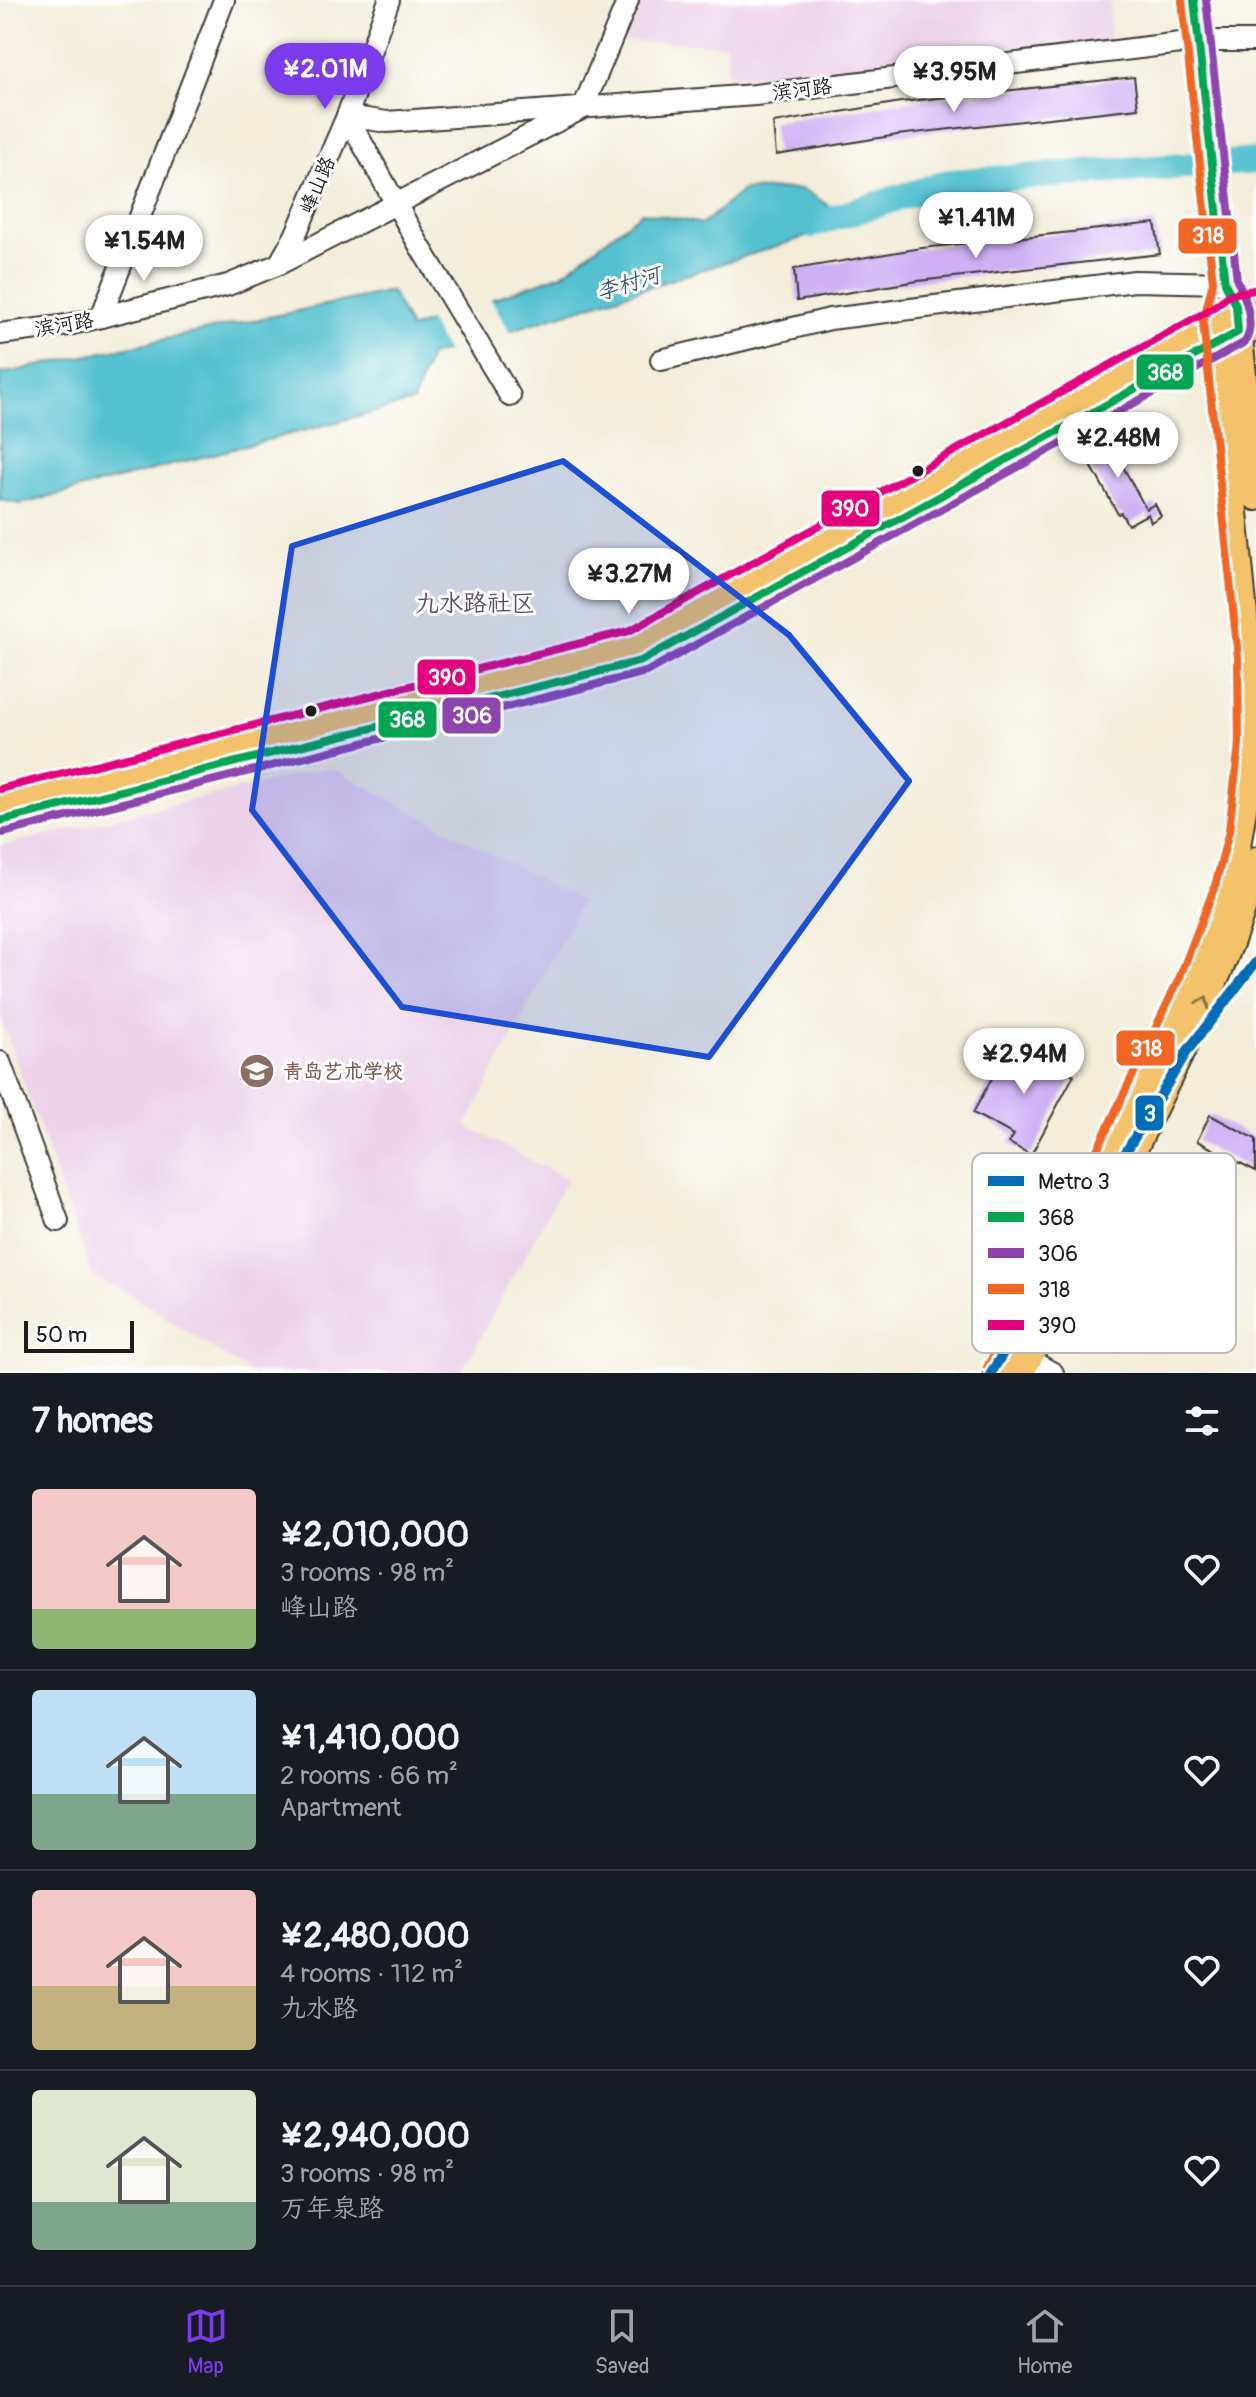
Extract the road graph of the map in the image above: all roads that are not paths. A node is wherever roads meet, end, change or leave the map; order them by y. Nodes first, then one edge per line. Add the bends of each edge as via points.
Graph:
1 (224, 0) edge
2 (389, 0) edge
3 (628, 0) edge
4 (1194, 0) edge
5 (1256, 41) edge
6 (1199, 51) junction
7 (583, 108) junction
8 (347, 116) junction
9 (396, 204) junction
10 (279, 264) junction
11 (1235, 316) edge
12 (101, 317) junction
13 (0, 334) edge
14 (661, 360) dead end
15 (1256, 377) edge
16 (510, 396) dead end
17 (1246, 411) junction
18 (1256, 497) edge
19 (0, 801) edge
20 (0, 821) edge
21 (1256, 860) edge
22 (0, 1062) edge
23 (1109, 1153) edge
24 (1132, 1153) edge
25 (58, 1221) dead end
26 (1020, 1361) edge
27 (997, 1373) edge
28 (1053, 1373) edge

1 - 12 street
2 - 8 street, 峰山路
3 - 7 street
4 - 6 street
5 - 6 street, 滨河路
6 - 7 street, 滨河路
6 - 11 street via 1222,257
7 - 8 street, 滨河路 via 387,122
7 - 9 street, 滨河路
8 - 9 street
8 - 10 street, 峰山路
9 - 10 street, 滨河路
9 - 16 street
10 - 12 street, 滨河路 via 228,285
11 - 14 street via 1135,281 830,319
11 - 17 main road
11 - 19 main road via 633,642
11 - 20 main road via 641,661
11 - 23 main road via 1252,696 1250,767 1227,888 1196,969
12 - 13 street, 滨河路
15 - 17 main road
17 - 18 main road
24 -> 21 main road via 1242,912
22 - 25 street
26 - 27 main road
26 - 28 street

